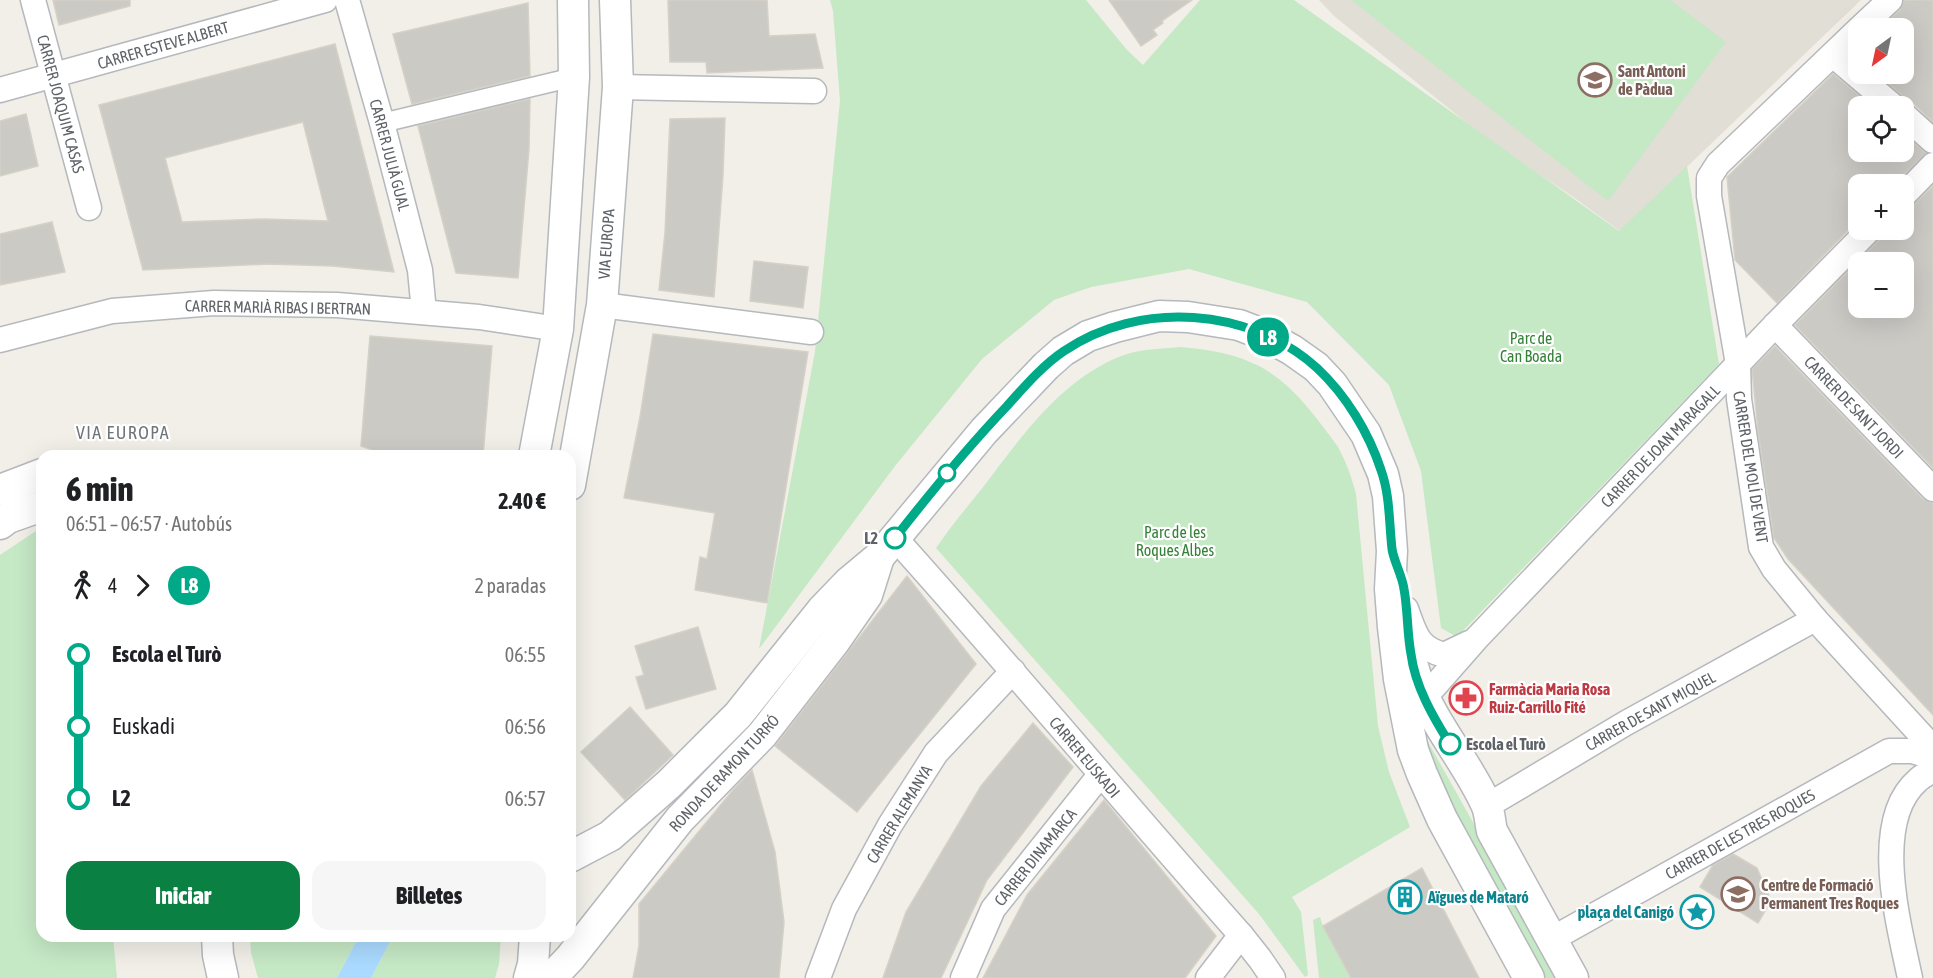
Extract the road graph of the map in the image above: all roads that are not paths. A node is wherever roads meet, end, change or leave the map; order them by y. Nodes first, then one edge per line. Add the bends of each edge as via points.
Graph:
1 (33, 0) edge
2 (325, 0) edge
3 (347, 0) edge
4 (573, 0) edge
5 (615, 0) edge
6 (1890, 0) edge
7 (1871, 18) edge
8 (1848, 40) edge
9 (1833, 55) junction
10 (54, 76) junction
11 (574, 77) junction
12 (618, 87) junction
13 (0, 90) edge
14 (814, 91) dead end
15 (1881, 96) edge
16 (382, 123) junction
17 (1914, 124) edge
18 (1933, 141) edge
19 (1933, 165) edge
20 (1914, 185) edge
21 (90, 208) dead end
22 (1859, 240) edge
23 (602, 305) junction
24 (424, 312) junction
25 (1775, 325) junction
26 (558, 328) junction
27 (811, 332) dead end
28 (0, 340) edge
29 (1738, 364) junction
30 (535, 450) edge
31 (576, 451) edge
32 (36, 476) edge
33 (1933, 489) edge
34 (0, 490) edge
35 (36, 508) edge
36 (0, 524) edge
37 (887, 548) junction
38 (1392, 551) junction
39 (1406, 609) junction
40 (1815, 619) junction
41 (1476, 639) junction
42 (1013, 671) junction
43 (1425, 697) junction
44 (1407, 726) junction
45 (1933, 748) edge
46 (1933, 757) edge
47 (1933, 770) edge
48 (1100, 775) junction
49 (1487, 806) junction
50 (576, 854) edge
51 (1241, 934) junction
52 (1552, 939) junction
53 (217, 942) edge
54 (535, 942) edge
55 (1905, 976) edge
56 (222, 978) edge
57 (530, 978) edge
58 (552, 978) edge
59 (818, 978) edge
60 (963, 978) edge
61 (1208, 978) edge
62 (1273, 978) edge
63 (1529, 978) edge
64 (1573, 978) edge

1 - 10 street, CARRER JOAQUIM CASAS
2 - 10 street, CARRER ESTEVE ALBERT
3 - 16 street, CARRER JULIÀ GUAL
4 - 11 street
5 - 12 street, VIA EUROPA
6 - 7 street
8 - 9 street
9 - 15 street
9 - 29 street, CARRER DEL MOLÍ DE VENT via 1718,164 1709,178
10 - 13 street, CARRER ESTEVE ALBERT
10 - 21 street, CARRER JOAQUIM CASAS
11 - 16 street
11 - 26 street
12 - 14 street
12 - 23 street, VIA EUROPA
16 - 24 street, CARRER JULIÀ GUAL via 420,270
17 - 18 street
19 - 20 street
22 - 25 street, CARRER DE JOAN MARAGALL
23 - 27 street
23 - 31 street, VIA EUROPA
24 - 26 street, CARRER MARIÀ RIBAS I BERTRAN
24 - 28 street, CARRER MARIÀ RIBAS I BERTRAN via 337,305 214,303 112,311
25 - 29 street, CARRER DE JOAN MARAGALL
25 - 33 street, CARRER DE SANT JORDI
26 - 30 street
29 - 40 street, CARRER DEL MOLÍ DE VENT via 1739,399 1761,547
29 - 41 street, CARRER DE JOAN MARAGALL
32 - 34 street
35 - 36 street
37 - 38 street, RONDA DE RAMON TURRÓ via 984,430 1063,351 1088,336 1159,316 1239,325 1265,335 1308,361 1332,384 1366,434 1379,463 1388,496
37 - 42 street, CARRER EUSKADI
37 - 50 street, RONDA DE RAMON TURRÓ via 822,610 738,715 669,784 610,836
37 - 58 street, RONDA DE RAMON TURRÓ via 867,595 829,650 762,735 680,819
38 - 39 street via 1404,587
38 - 44 street via 1393,627
39 - 41 street, CARRER DE JOAN MARAGALL via 1415,634 1432,652 1444,655
39 - 43 street via 1411,656
40 - 45 street, CARRER DEL MOLÍ DE VENT
40 - 49 street, CARRER DE SANT MIQUEL via 1626,723
41 - 43 street, CARRER DE JOAN MARAGALL
42 - 48 street, CARRER EUSKADI
42 - 59 street, CARRER ALEMANYA via 936,753 890,825 844,909
43 - 44 street, CARRER DE JOAN MARAGALL
43 - 49 street
44 - 63 street via 1442,819
46 - 52 street, CARRER DE LES TRES ROQUES via 1912,751 1888,751
47 - 55 street via 1916,781 1900,805 1892,832 1890,871
48 - 51 street, CARRER EUSKADI
48 - 60 street, CARRER DINAMARCA via 993,909
49 - 52 street via 1492,831
51 - 61 street
51 - 62 street, CARRER EUSKADI
52 - 64 street
53 - 56 street
54 - 57 street

